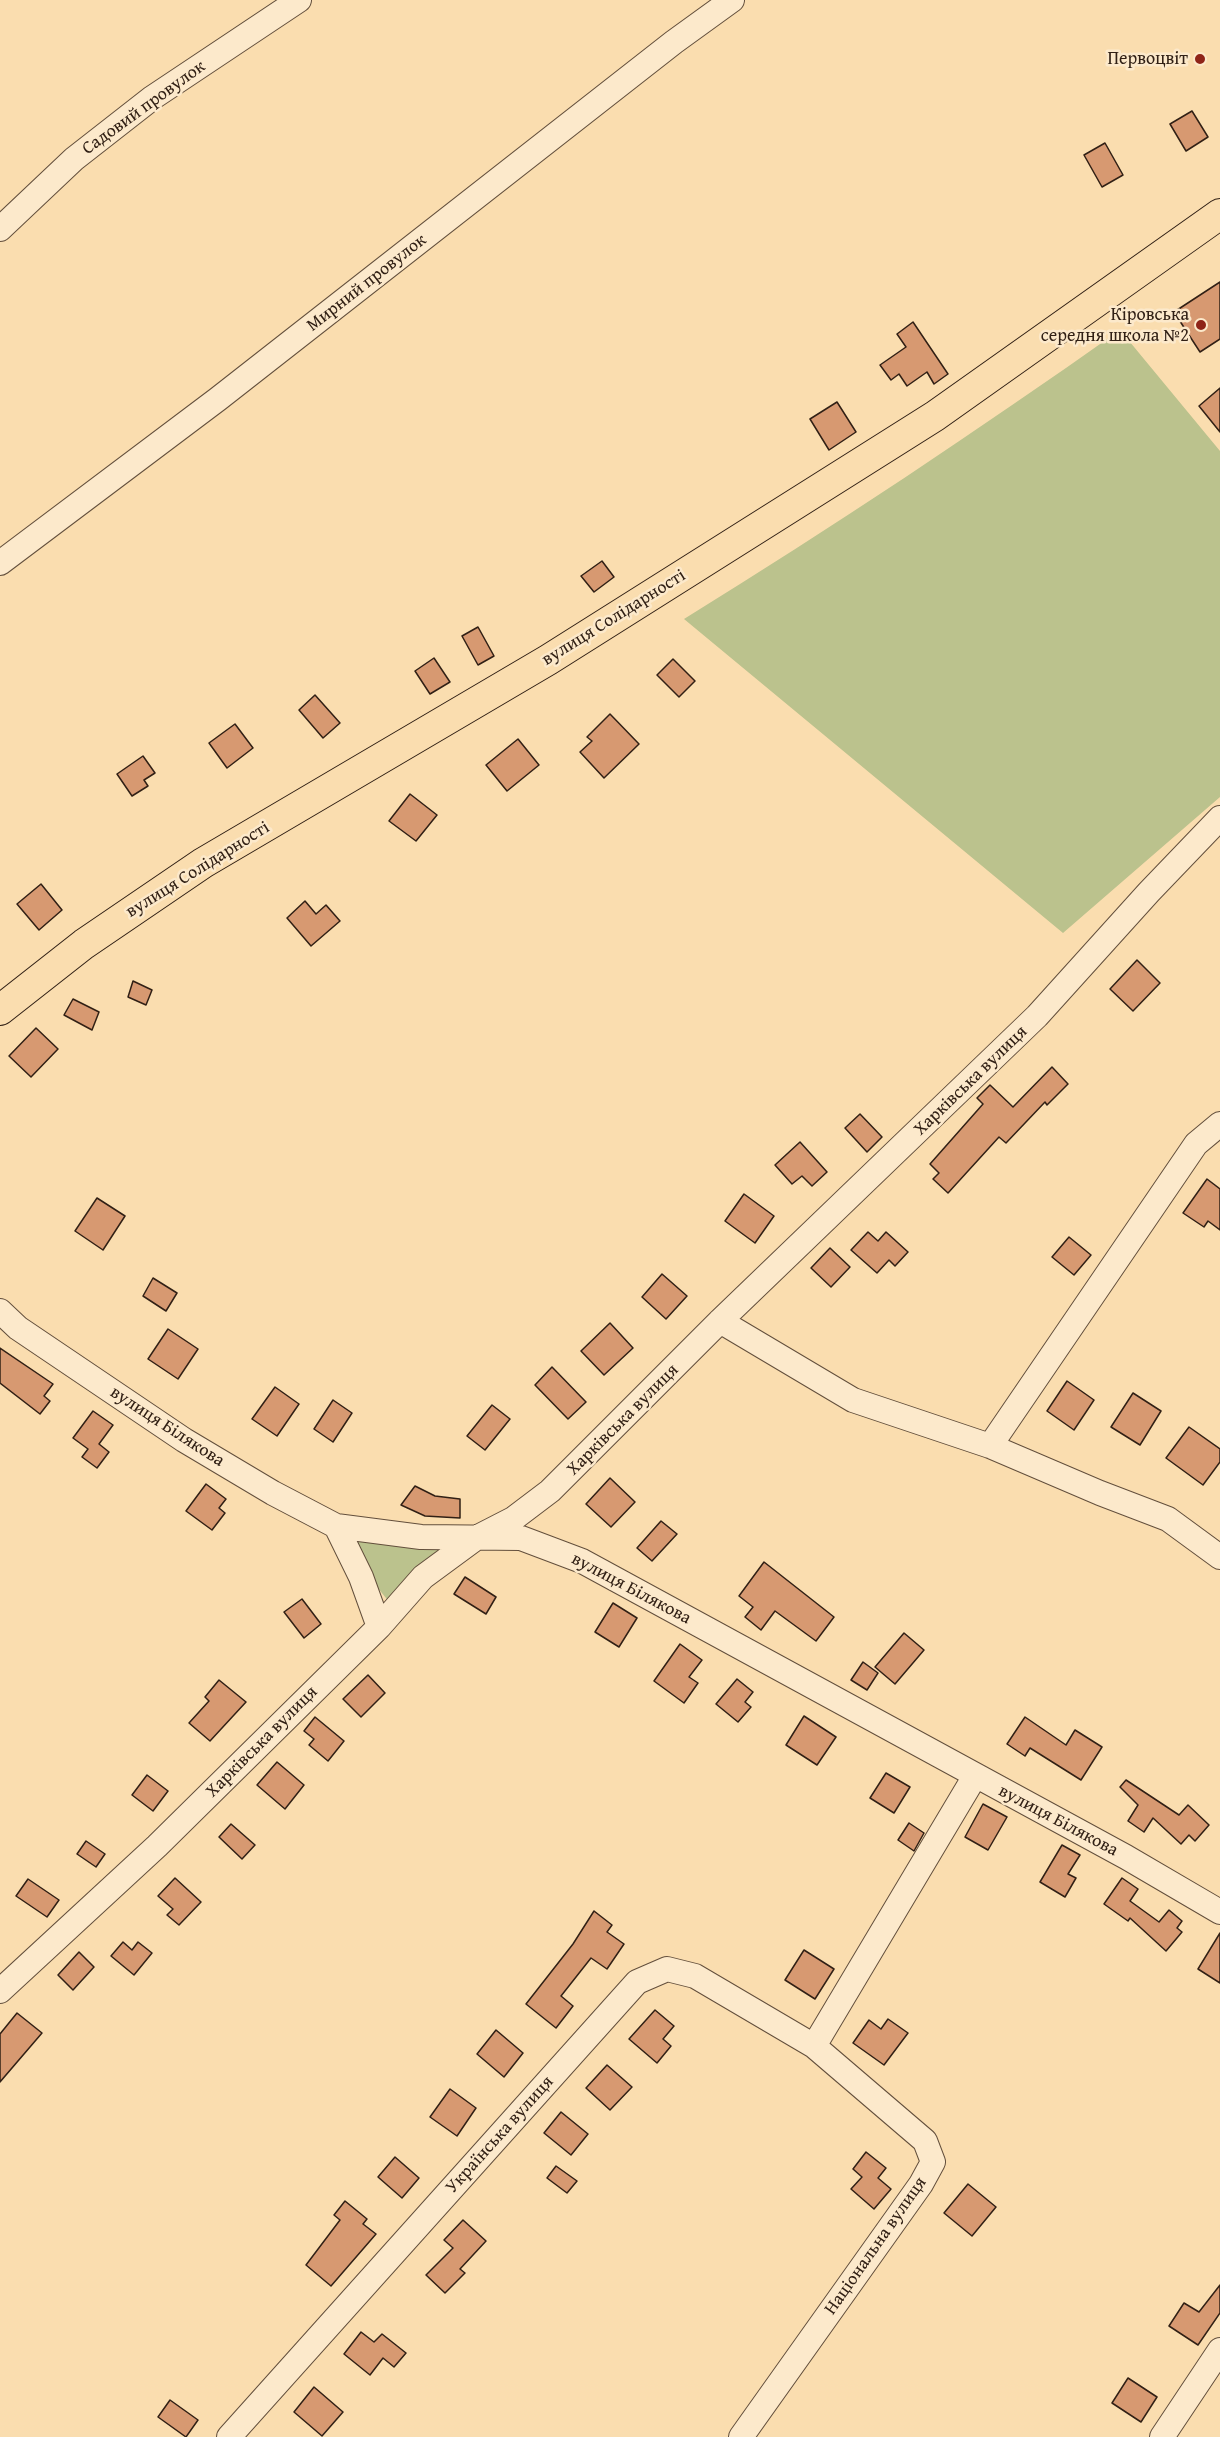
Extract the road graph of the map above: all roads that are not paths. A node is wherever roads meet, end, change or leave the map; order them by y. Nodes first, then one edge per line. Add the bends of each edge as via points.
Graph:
1 (299, 0) edge
2 (732, 0) edge
3 (1220, 214) edge
4 (0, 230) edge
5 (0, 563) edge
6 (1220, 818) edge
7 (0, 1010) edge
8 (1220, 1124) edge
9 (0, 1311) edge
10 (720, 1321) junction
11 (990, 1446) junction
12 (336, 1526) junction
13 (476, 1538) junction
14 (1220, 1557) edge
15 (379, 1627) junction
16 (975, 1776) junction
17 (1220, 1912) edge
18 (0, 1991) edge
19 (814, 2046) junction
20 (1220, 2350) edge
21 (229, 2437) edge
22 (741, 2437) edge
23 (1162, 2437) edge

1 - 4 street, Садовий провулок via 152,98 74,159
2 - 5 street, Мирний провулок
3 - 7 main road, вулиця Солідарності via 935,416 548,660 203,863 84,944
6 - 10 street, Харківська вулиця via 1037,1016
8 - 11 street via 1196,1144
9 - 12 street, вулиця Білякова via 18,1328 184,1440
10 - 11 street via 853,1400
10 - 13 street, Харківська вулиця via 550,1491 513,1519
11 - 14 street via 1168,1519
12 - 13 street, вулиця Білякова via 421,1537
12 - 15 street via 361,1577
13 - 15 street, Харківська вулиця via 423,1576
13 - 16 street, вулиця Білякова via 521,1538 582,1561
15 - 18 street, Харківська вулиця via 157,1846
16 - 17 street, вулиця Білякова
16 - 19 street
19 - 21 street, Українська вулиця via 695,1976 667,1969 636,1982
19 - 22 street, Національна вулиця via 925,2141 933,2162
20 - 23 street

